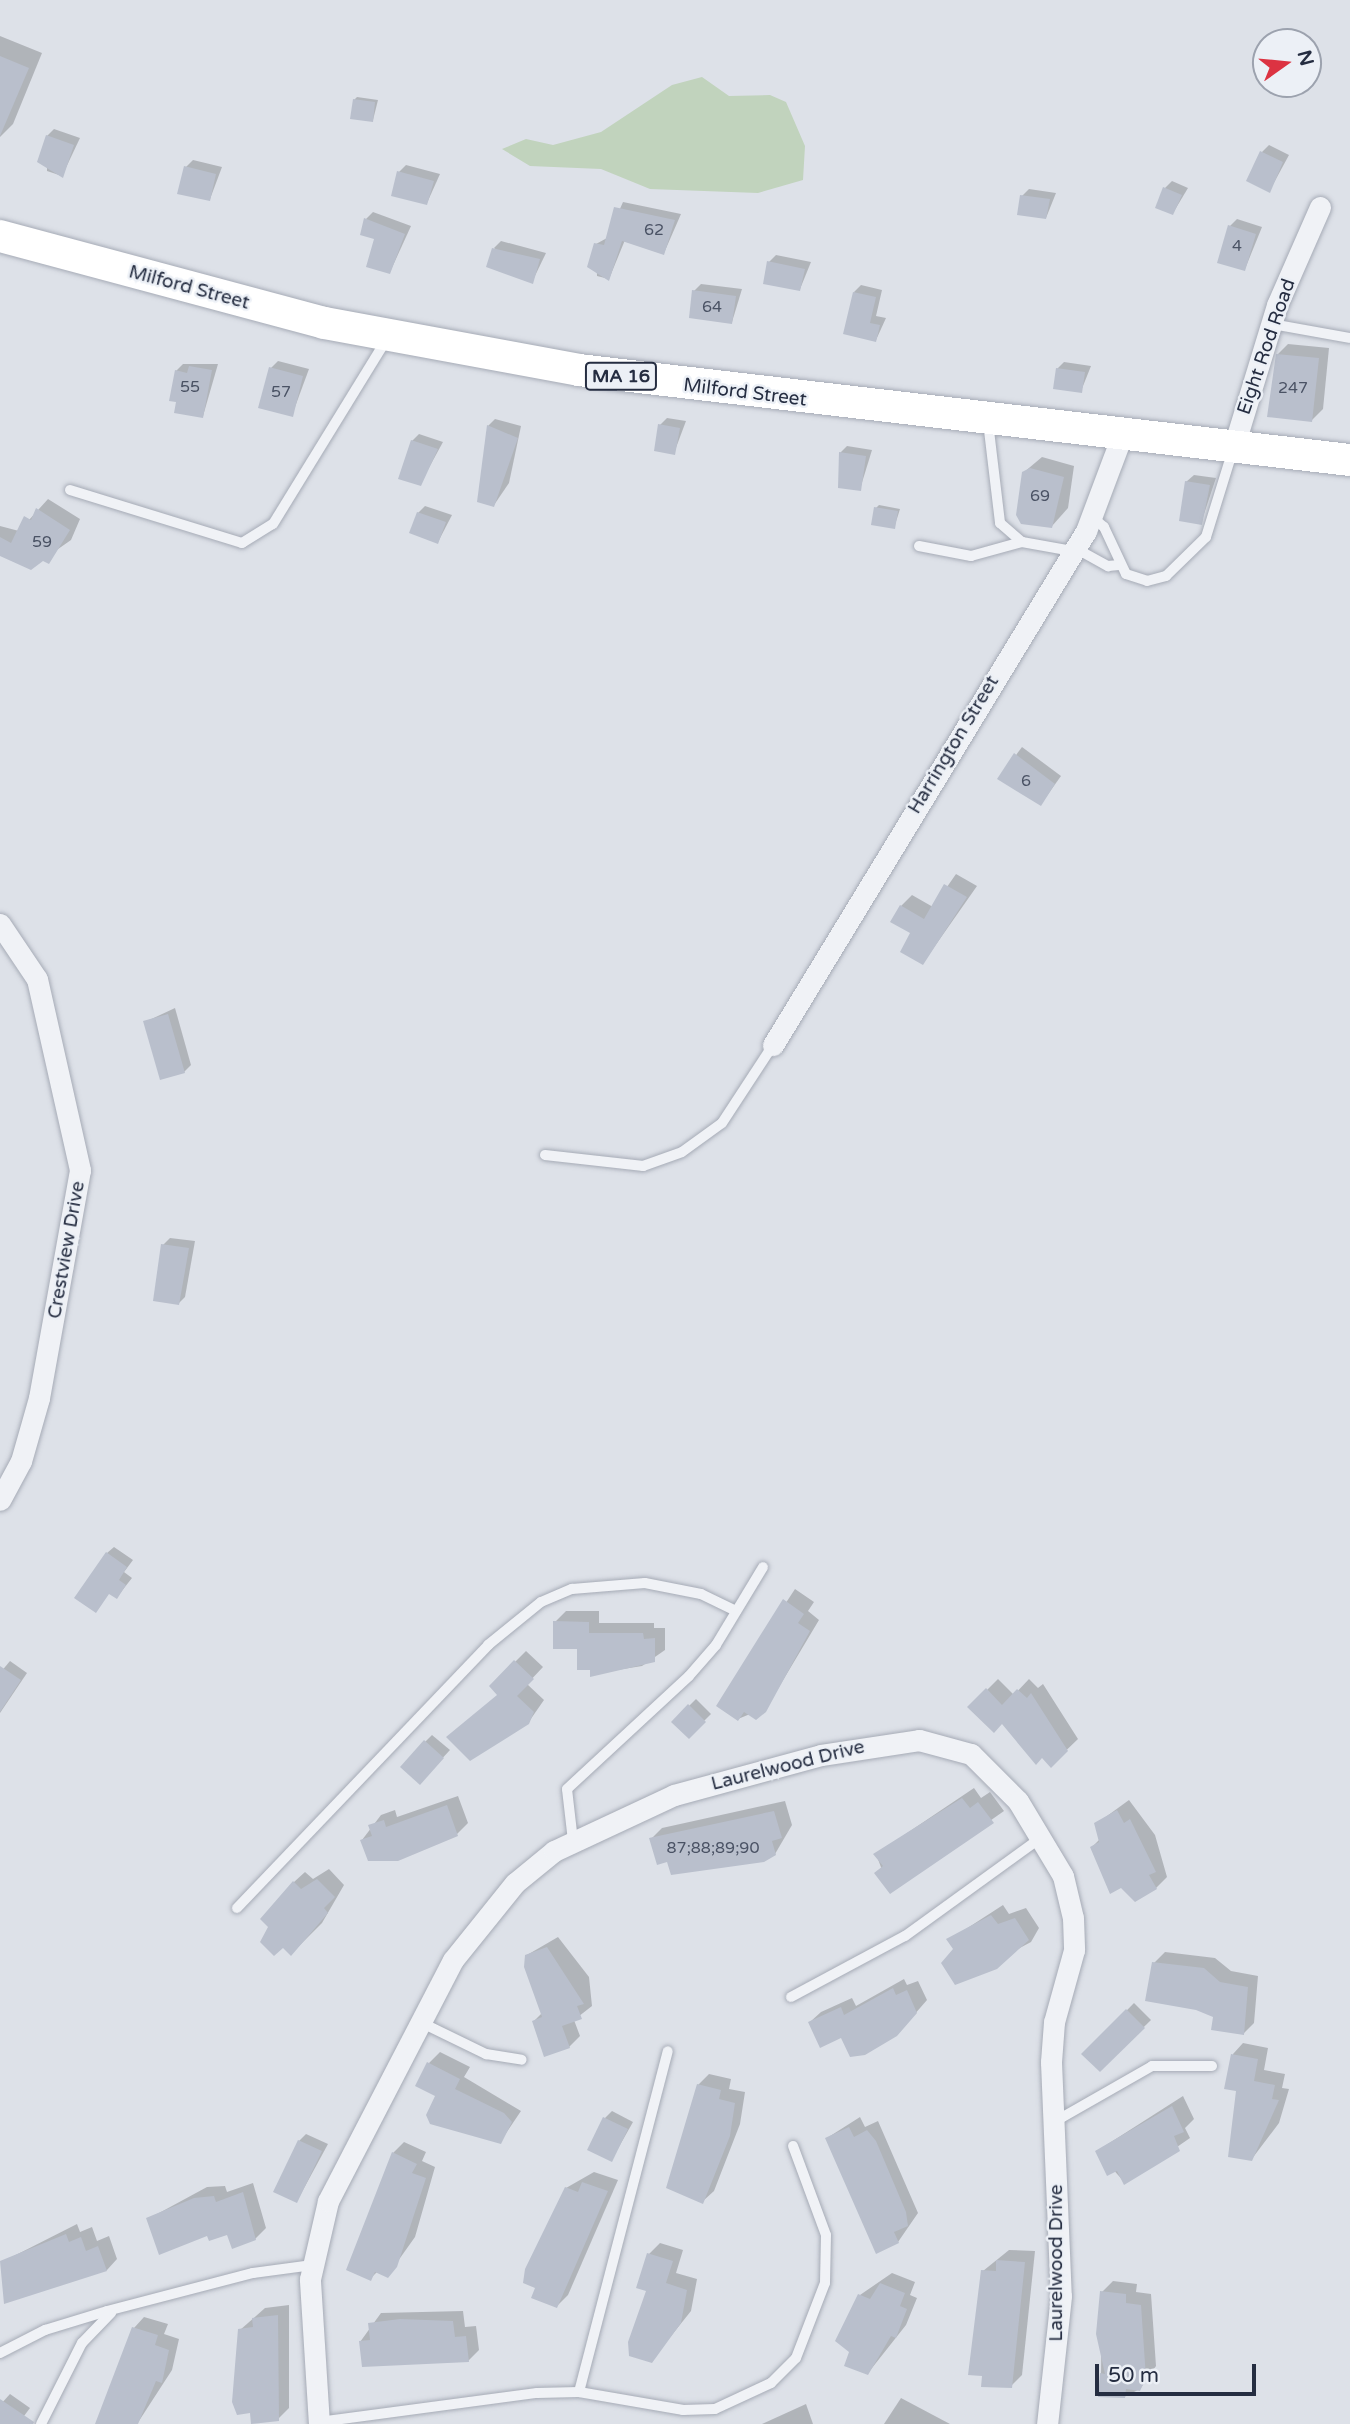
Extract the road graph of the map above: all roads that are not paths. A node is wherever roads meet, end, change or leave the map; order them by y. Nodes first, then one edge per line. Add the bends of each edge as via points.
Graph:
1 (1320, 207) dead end
2 (0, 236) edge
3 (1272, 324) junction
4 (388, 336) junction
5 (1350, 338) edge
6 (988, 422) junction
7 (1121, 438) junction
8 (1243, 450) junction
9 (1350, 460) edge
10 (70, 490) dead end
11 (1093, 518) junction
12 (1022, 541) junction
13 (919, 546) dead end
14 (1073, 549) junction
15 (1119, 565) junction
16 (0, 924) edge
17 (773, 1045) joint
18 (545, 1155) dead end
19 (0, 1500) edge
20 (763, 1567) dead end
21 (736, 1611) junction
22 (1043, 1836) junction
23 (573, 1841) junction
24 (237, 1908) dead end
25 (791, 1997) dead end
26 (418, 2021) junction
27 (668, 2052) dead end
28 (522, 2060) dead end
29 (1212, 2066) dead end
30 (1054, 2122) junction
31 (793, 2146) dead end
32 (312, 2265) junction
33 (116, 2309) junction
34 (0, 2353) edge
35 (579, 2392) junction
36 (319, 2423) edge
37 (41, 2424) edge
38 (1047, 2424) edge

1 - 3 street, Eight Rod Road
2 - 4 main road, Milford Street / MA 16
3 - 5 lane
3 - 8 street, Eight Rod Road
4 - 6 main road, Milford Street / MA 16 via 685,386
4 - 10 lane via 273,524 242,543
6 - 7 main road, Milford Street / MA 16
6 - 12 lane via 994,504 1000,523
7 - 8 main road, Milford Street / MA 16
7 - 11 street, Harrington Street
8 - 9 main road, MA 16
8 - 15 lane via 1216,518 1181,565 1147,581
11 - 14 street, Harrington Street
11 - 15 lane via 1104,527
12 - 13 lane via 971,555
12 - 14 lane
14 - 15 lane via 1108,566
14 - 17 street, Harrington Street
16 - 19 street, Crestview Drive via 37,979 55,1035 80,1170 39,1398 22,1461
17 - 18 lane via 722,1123 682,1152 643,1166
20 - 21 lane
21 - 23 lane via 689,1676 567,1789
21 - 24 lane via 701,1594 645,1583 572,1589 541,1602 488,1645
22 - 23 street, Laurelwood Drive via 971,1754 919,1740 821,1755 674,1795
22 - 25 lane via 905,1936
22 - 30 street, Laurelwood Drive via 1063,1876 1073,1918 1074,1950 1054,2022
23 - 26 street, Laurelwood Drive via 515,1883 483,1920
26 - 28 lane via 486,2054
26 - 32 street, Laurelwood Drive via 343,2163
27 - 35 lane
29 - 30 lane via 1152,2066
30 - 38 street, Laurelwood Drive via 1060,2296
31 - 35 lane via 826,2235 825,2283 796,2358 771,2383 715,2409 683,2410
32 - 33 lane via 253,2273
32 - 36 street, Laurelwood Drive
33 - 34 lane via 45,2330
33 - 37 lane via 82,2343
35 - 36 lane

